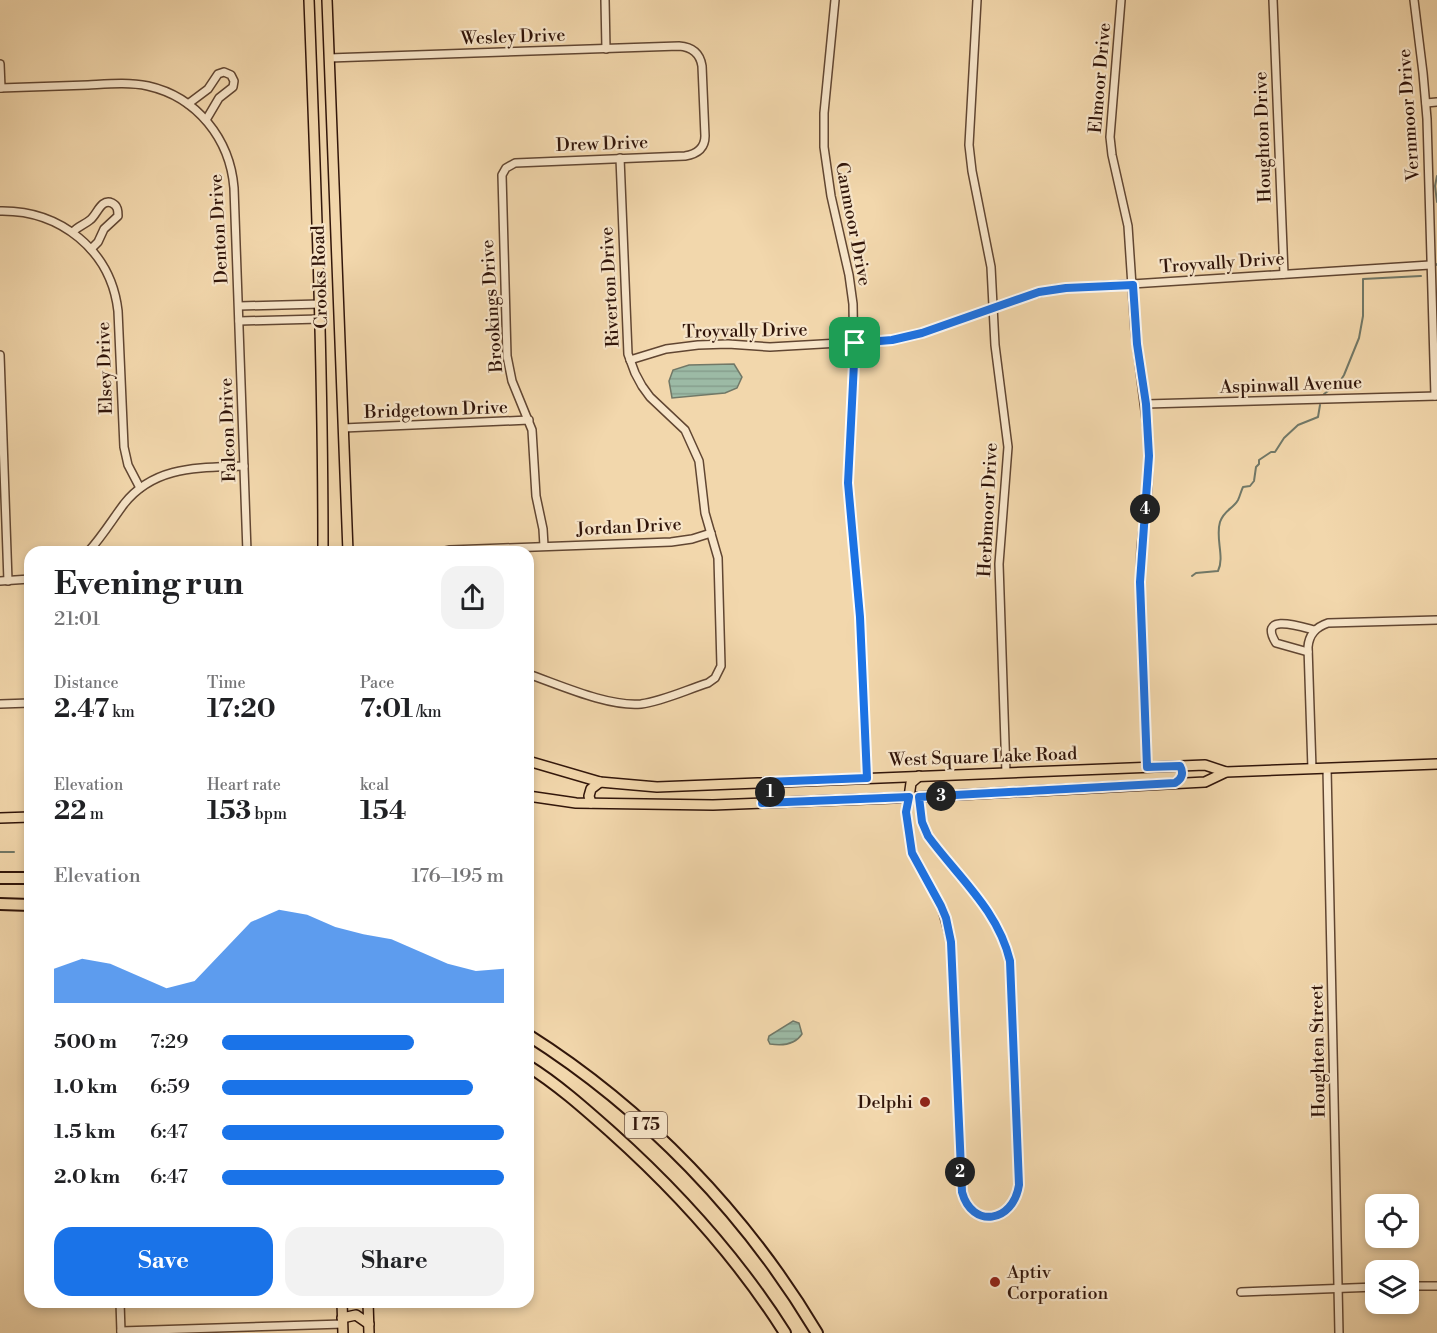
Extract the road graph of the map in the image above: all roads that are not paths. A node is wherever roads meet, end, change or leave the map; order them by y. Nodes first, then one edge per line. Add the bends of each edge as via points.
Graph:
1 (309, 0) edge
2 (327, 0) edge
3 (605, 0) edge
4 (835, 0) edge
5 (977, 0) edge
6 (1121, 0) edge
7 (1274, 0) edge
8 (1414, 0) edge
9 (606, 49) junction
10 (311, 55) junction
11 (329, 60) junction
12 (0, 64) edge
13 (0, 88) edge
14 (1437, 102) edge
15 (1425, 103) junction
16 (188, 104) junction
17 (206, 120) junction
18 (700, 150) joint
19 (620, 158) junction
20 (506, 168) joint
21 (0, 211) edge
22 (73, 232) junction
23 (91, 249) junction
24 (1430, 265) junction
25 (1284, 274) junction
26 (1133, 285) junction
27 (320, 304) junction
28 (238, 306) junction
29 (994, 308) junction
30 (338, 310) junction
31 (320, 319) junction
32 (239, 321) junction
33 (855, 343) junction
34 (0, 355) edge
35 (630, 360) junction
36 (1436, 396) edge
37 (1146, 404) junction
38 (529, 420) junction
39 (323, 426) junction
40 (343, 430) junction
41 (2, 458) edge
42 (244, 466) junction
43 (140, 488) junction
44 (711, 532) junction
45 (93, 546) edge
46 (247, 546) edge
47 (323, 546) edge
48 (348, 546) edge
49 (534, 546) edge
50 (543, 546) junction
51 (24, 579) edge
52 (4, 581) edge
53 (1437, 620) edge
54 (1314, 630) junction
55 (1308, 652) junction
56 (534, 676) edge
57 (24, 703) edge
58 (0, 704) edge
59 (534, 763) edge
60 (1437, 764) edge
61 (1180, 766) junction
62 (1147, 767) junction
63 (1327, 768) junction
64 (1312, 769) junction
65 (1226, 772) junction
66 (1006, 773) junction
67 (919, 776) junction
68 (867, 778) junction
69 (600, 782) junction
70 (766, 782) junction
71 (1175, 783) junction
72 (534, 797) edge
73 (914, 797) junction
74 (591, 803) junction
75 (762, 803) junction
76 (24, 817) edge
77 (0, 818) edge
78 (0, 878) edge
79 (24, 878) edge
80 (0, 904) edge
81 (24, 905) edge
82 (534, 1039) edge
83 (534, 1071) edge
84 (1419, 1286) edge
85 (1437, 1286) edge
86 (1365, 1287) edge
87 (1338, 1288) junction
88 (1241, 1292) dead end
89 (764, 1300) junction
90 (120, 1308) edge
91 (342, 1308) edge
92 (368, 1308) edge
93 (343, 1325) edge
94 (369, 1328) edge
95 (121, 1332) edge
96 (779, 1333) edge
97 (785, 1333) edge
98 (817, 1333) edge
99 (1339, 1333) edge

1 - 10 main road, Crooks Road
2 - 11 main road, Crooks Road
3 - 9 street
4 - 33 street, Canmoor Drive via 824,147 849,275
5 - 29 street, Herbmoor Drive via 969,145 988,246
6 - 26 street, Elmoor Drive via 1110,137 1128,226
7 - 25 street, Houghton Drive
8 - 15 street, Vernmoor Drive
9 - 11 street, Wesley Drive
9 - 18 street, Wesley Drive via 685,46 696,52 702,66 705,124 705,140
10 - 11 main road via 323,64
10 - 27 main road, Crooks Road
11 - 30 main road, Crooks Road
12 - 13 street
13 - 16 street, Denton Drive via 136,84 167,92
14 - 15 street
15 - 24 street, Vernmoor Drive
16 - 17 street, Denton Drive
16 - 17 street via 208,89 218,74 231,75 233,87 219,98
17 - 28 street, Denton Drive via 223,145 233,178
18 - 19 street, Drew Drive via 685,156
19 - 20 street, Drew Drive via 521,162
19 - 35 street, Riverton Drive
20 - 38 street, Brookings Drive via 501,180 507,356 512,381
21 - 22 street, Elsey Drive via 38,215
22 - 23 street, Elsey Drive
22 - 23 street via 103,204 114,204 118,216
23 - 43 street, Elsey Drive via 105,267 116,298 124,447
24 - 25 street, Troyvally Drive
24 - 36 street, Vernmoor Drive
25 - 26 street, Troyvally Drive
26 - 29 street, Troyvally Drive via 1054,289
26 - 37 street, Elmoor Drive via 1137,350
27 - 28 street
27 - 30 main road
27 - 31 main road, Crooks Road
28 - 32 street, Falcon Drive
29 - 33 street, Troyvally Drive via 922,333
29 - 66 street, Herbmoor Drive via 1008,447 999,564
30 - 40 main road, Crooks Road
31 - 32 street
31 - 39 main road, Crooks Road
32 - 42 street, Falcon Drive
33 - 35 street, Troyvally Drive via 692,345
33 - 68 street, Canmoor Drive via 848,483 860,617
34 - 41 street
35 - 44 street, Riverton Drive via 646,391 675,418 692,443 699,461 703,505
36 - 37 street, Aspinwall Avenue
37 - 62 street, Elmoor Drive via 1149,469 1140,582
38 - 40 street, Bridgetown Drive
38 - 50 street, Brookings Drive
39 - 40 main road via 332,434
39 - 47 main road, Crooks Road
40 - 48 main road, Crooks Road
41 - 52 street
42 - 43 street via 175,470
42 - 46 street, Falcon Drive
43 - 45 street
44 - 50 street, Jordan Drive via 671,542
44 - 56 street via 718,566 722,662 718,675 708,683 654,701 628,704 607,701
49 - 50 street, Jordan Drive
51 - 52 street
53 - 54 street via 1328,623
54 - 55 street via 1308,640
54 - 55 street via 1283,622 1276,625 1272,634 1276,643
55 - 64 street
57 - 58 street
59 - 69 main road, West Square Lake Road
60 - 63 main road, West Square Lake Road
61 - 62 main road, West Square Lake Road
61 - 65 main road, West Square Lake Road via 1205,765
61 - 71 main road via 1182,775
62 - 66 main road, West Square Lake Road
63 - 64 main road, West Square Lake Road
63 - 87 street, Houghten Street
64 - 65 main road, West Square Lake Road
65 - 71 main road, West Square Lake Road via 1205,782
66 - 67 main road, West Square Lake Road
67 - 68 main road, West Square Lake Road
67 - 73 main road via 911,783
68 - 70 main road, West Square Lake Road
69 - 70 main road, West Square Lake Road via 657,787
69 - 74 main road via 591,789
70 - 75 main road via 769,795
71 - 73 main road, West Square Lake Road
72 - 74 main road, West Square Lake Road
73 - 73 street via 906,812 912,853 941,906 951,942 962,1192 972,1210 985,1216 1000,1216 1012,1206 1019,1185 1010,961 997,923 928,836
73 - 75 main road, West Square Lake Road
74 - 75 main road, West Square Lake Road
76 - 77 main road
78 - 79 highway
80 - 81 highway
82 - 98 highway, I 75 via 644,1123 728,1208
83 - 89 highway, I 75 via 592,1115 647,1165 702,1221
84 - 85 street
86 - 87 street
87 - 88 street
87 - 99 street, Houghten Street
89 - 96 highway
89 - 97 highway, I 75
90 - 95 street
91 - 93 main road
92 - 94 main road
93 - 94 main road via 356,1315
93 - 95 street

